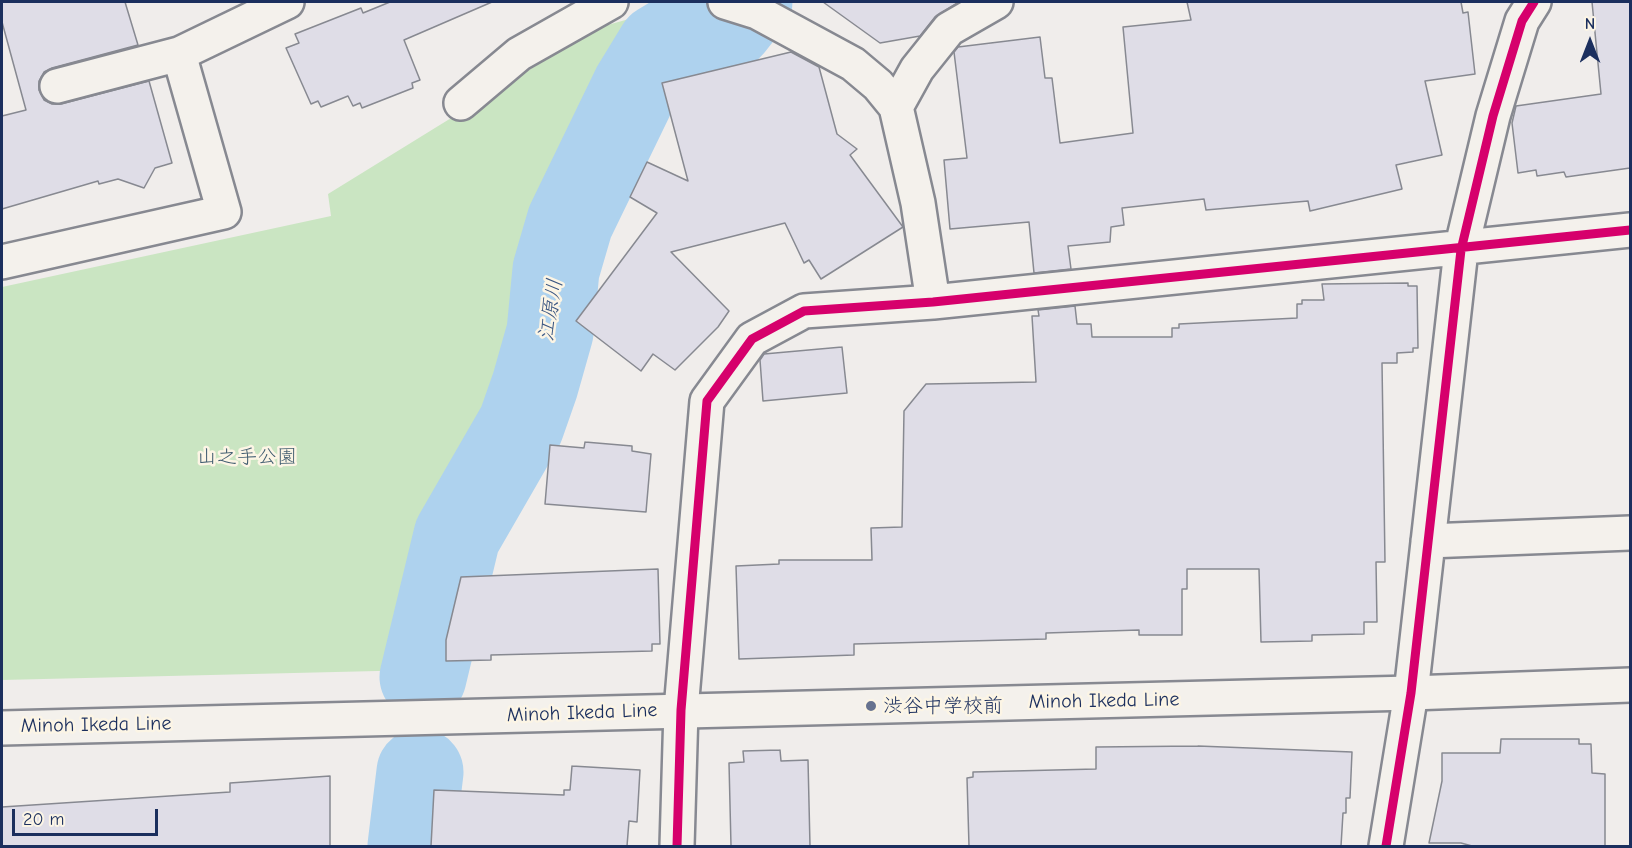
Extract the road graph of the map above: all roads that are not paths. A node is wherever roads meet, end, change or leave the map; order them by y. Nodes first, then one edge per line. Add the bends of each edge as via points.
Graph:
1 (287, 2) edge
2 (611, 2) edge
3 (725, 2) edge
4 (996, 2) edge
5 (1520, 8) edge
6 (179, 54) junction
7 (57, 86) dead end
8 (461, 102) dead end
9 (896, 106) junction
10 (1630, 230) edge
11 (1461, 250) junction
12 (2, 262) edge
13 (933, 302) junction
14 (1630, 533) edge
15 (1428, 540) junction
16 (1630, 685) edge
17 (1411, 693) junction
18 (681, 710) junction
19 (2, 728) edge
20 (677, 846) edge
21 (1386, 846) edge

1 - 6 street
2 - 8 street via 519,54
3 - 9 street via 757,12 853,64
4 - 9 street via 949,29 917,69
5 - 11 street
6 - 7 street
6 - 12 street via 224,212
9 - 13 street via 918,203
10 - 11 street
11 - 13 street
11 - 15 street
13 - 18 street via 804,311 752,339 707,401
14 - 15 street
15 - 17 street
16 - 17 street, Minoh Ikeda Line
17 - 18 street, Minoh Ikeda Line
17 - 21 street
18 - 19 street, Minoh Ikeda Line
18 - 20 street

